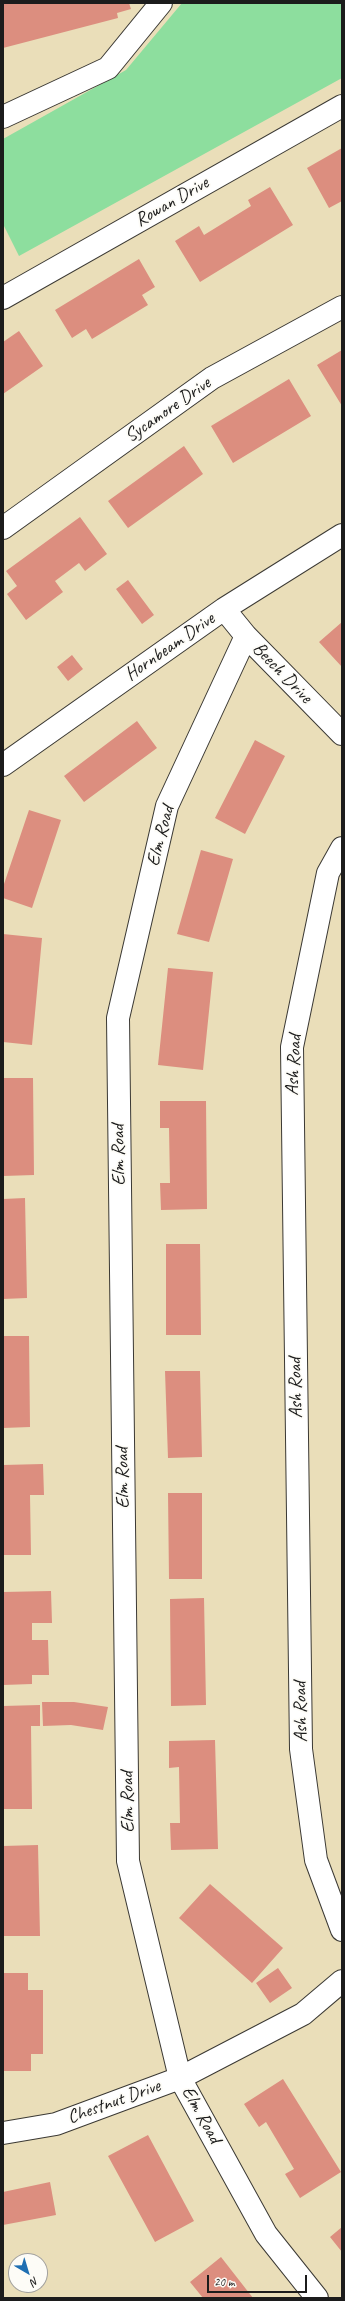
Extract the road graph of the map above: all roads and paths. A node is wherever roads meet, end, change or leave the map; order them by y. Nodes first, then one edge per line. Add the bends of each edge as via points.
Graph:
1 (161, 3) edge
2 (342, 106) edge
3 (3, 117) edge
4 (3, 298) edge
5 (342, 307) edge
6 (3, 528) edge
7 (342, 536) edge
8 (224, 609) junction
9 (246, 636) junction
10 (342, 734) edge
11 (3, 765) edge
12 (342, 848) edge
13 (342, 1930) edge
14 (342, 1981) edge
15 (180, 2078) junction
16 (3, 2133) edge
17 (317, 2298) edge

1 - 3 street via 108,68
2 - 4 street, Rowan Drive
5 - 6 street, Sycamore Drive via 212,378
7 - 8 street, Hornbeam Drive
8 - 9 street, Beech Drive
8 - 11 street, Hornbeam Drive
9 - 10 street, Beech Drive
9 - 15 street, Elm Road via 167,806 118,1018 128,1861
12 - 13 street, Ash Road via 328,873 292,1047 301,1749 316,1860
14 - 15 street, Chestnut Drive via 303,2014
15 - 16 street, Chestnut Drive via 56,2124
15 - 17 street, Elm Road via 266,2234

